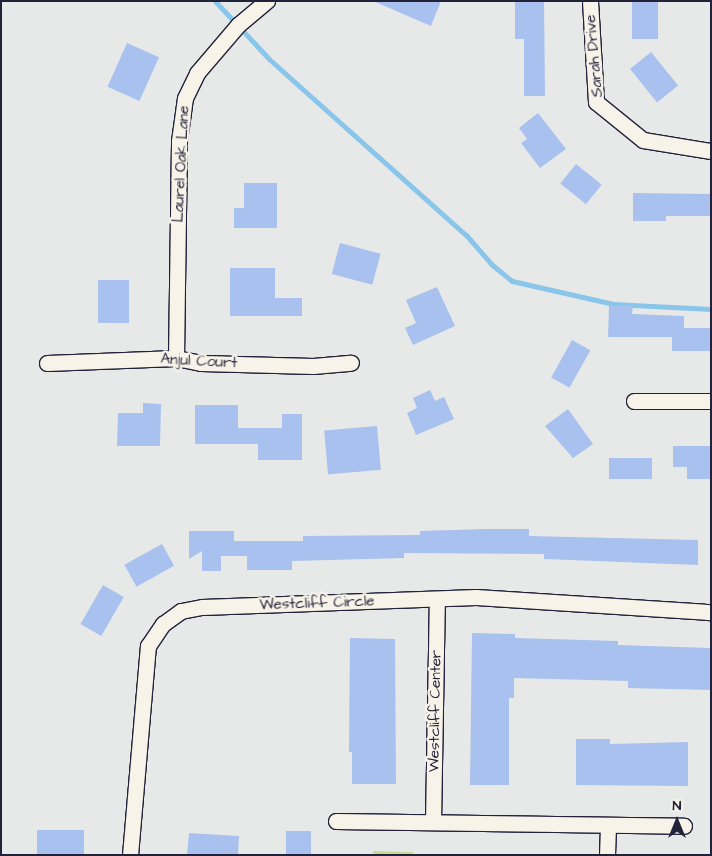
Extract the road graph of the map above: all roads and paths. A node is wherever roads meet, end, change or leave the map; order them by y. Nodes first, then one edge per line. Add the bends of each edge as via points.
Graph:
1 (267, 1) edge
2 (590, 1) edge
3 (711, 151) edge
4 (176, 358) junction
5 (47, 363) dead end
6 (351, 363) dead end
7 (634, 401) dead end
8 (711, 401) edge
9 (437, 600) junction
10 (711, 612) edge
11 (336, 821) dead end
12 (433, 822) junction
13 (608, 824) junction
14 (684, 826) dead end
15 (130, 855) edge
16 (607, 855) edge

1 - 4 street, Laurel Oak Lane via 238,25 197,73 184,98 179,141
2 - 3 street, Sarah Drive via 596,102 643,140
4 - 5 street, Anjul Court
4 - 6 street, Anjul Court via 201,363 313,366
7 - 8 street
9 - 10 street, Westcliff Circle via 476,597
9 - 12 street, Westcliff Center
9 - 15 street, Westcliff Circle via 202,607 181,612 163,624 148,646 144,673
11 - 12 street
12 - 13 street
13 - 14 street
13 - 16 street

